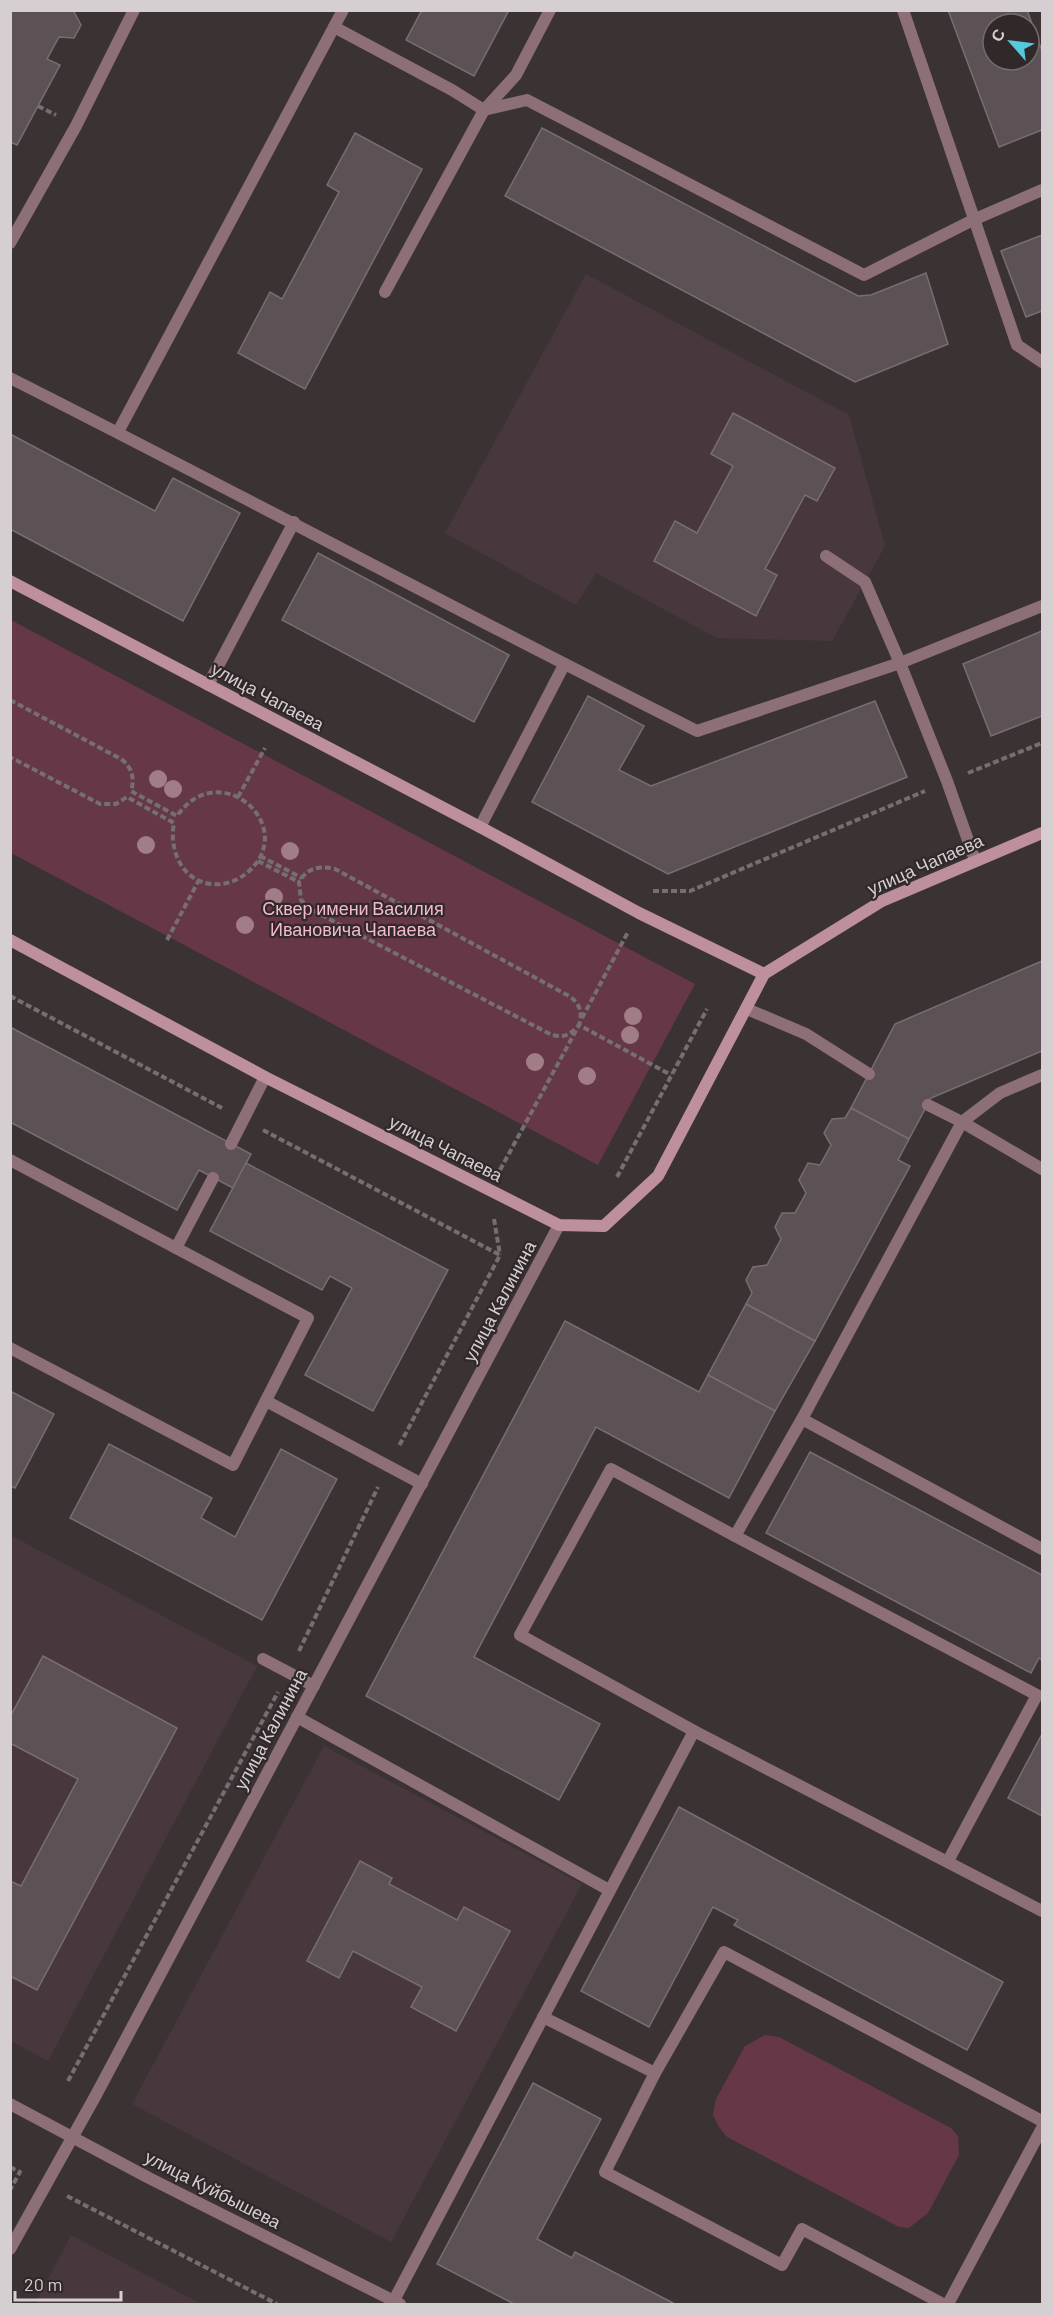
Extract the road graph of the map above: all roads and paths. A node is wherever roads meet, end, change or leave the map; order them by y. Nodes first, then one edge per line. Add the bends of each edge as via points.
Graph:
1 (134, 10) edge
2 (343, 10) edge
3 (550, 10) edge
4 (903, 10) edge
5 (334, 27) junction
6 (484, 110) junction
7 (1042, 190) edge
8 (973, 220) junction
9 (10, 243) edge
10 (385, 292) dead end
11 (1042, 362) edge
12 (10, 378) edge
13 (118, 432) junction
14 (294, 522) junction
15 (826, 556) dead end
16 (10, 581) edge
17 (1042, 606) edge
18 (900, 663) junction
19 (564, 665) junction
20 (208, 685) junction
21 (10, 700) edge
22 (1042, 743) edge
23 (265, 747) dead end
24 (10, 757) edge
25 (947, 781) junction
26 (238, 797) junction
27 (480, 827) junction
28 (1042, 833) edge
29 (260, 856) junction
30 (975, 860) junction
31 (258, 861) junction
32 (199, 880) junction
33 (300, 880) junction
34 (639, 913) junction
35 (10, 940) edge
36 (167, 940) dead end
37 (765, 974) junction
38 (10, 996) edge
39 (747, 1009) junction
40 (707, 1010) dead end
41 (579, 1025) junction
42 (869, 1074) dead end
43 (671, 1075) junction
44 (1042, 1075) edge
45 (265, 1077) junction
46 (928, 1105) dead end
47 (244, 1119) junction
48 (962, 1122) junction
49 (522, 1128) dead end
50 (231, 1144) dead end
51 (10, 1160) edge
52 (1042, 1169) edge
53 (617, 1177) dead end
54 (213, 1178) dead end
55 (559, 1225) junction
56 (176, 1248) junction
57 (10, 1348) edge
58 (266, 1401) junction
59 (802, 1419) junction
60 (388, 1467) junction
61 (422, 1484) junction
62 (735, 1536) junction
63 (1042, 1549) edge
64 (263, 1659) dead end
65 (289, 1671) junction
66 (314, 1686) junction
67 (297, 1717) junction
68 (694, 1731) junction
69 (948, 1861) junction
70 (609, 1890) junction
71 (1042, 1911) edge
72 (543, 2017) junction
73 (655, 2073) junction
74 (68, 2081) dead end
75 (10, 2104) edge
76 (1042, 2121) edge
77 (1042, 2128) edge
78 (73, 2136) junction
79 (10, 2167) edge
80 (10, 2190) edge
81 (66, 2196) dead end
82 (10, 2249) edge
83 (277, 2304) edge
84 (395, 2304) edge
85 (943, 2304) edge
86 (948, 2304) edge

1 - 9 street via 76,126
2 - 5 street
3 - 6 street via 516,75
4 - 8 street
5 - 6 street
5 - 13 street
6 - 8 street via 527,100 864,275
6 - 10 street
7 - 8 street
8 - 11 street via 1017,345
12 - 13 street
13 - 14 street
14 - 19 street
14 - 20 street
15 - 18 street via 865,582
16 - 20 street, улица Чапаева
17 - 18 street
18 - 19 street via 696,731
18 - 25 street
19 - 27 street
20 - 27 street, улица Чапаева
21 - 26 path via 122,759 133,776 131,791 177,816 203,794 224,792
22 - 25 path
23 - 26 path
24 - 32 path via 100,804 116,804 127,797 174,823 175,856 191,877
25 - 30 street
25 - 34 path via 690,891 651,891
26 - 29 path via 261,820
27 - 34 street, улица Чапаева
28 - 30 street, улица Чапаева
29 - 31 path
29 - 33 path
30 - 37 street, улица Чапаева via 882,901
31 - 32 path via 235,881 221,884
31 - 33 path
32 - 36 path
33 - 41 path via 301,900 310,909 550,1034 570,1035
33 - 41 path via 318,867 335,869 569,996 580,1009
34 - 37 street, улица Чапаева
34 - 41 path
35 - 45 street, улица Чапаева
37 - 39 street, улица Чапаева
38 - 47 path
39 - 42 street via 806,1034
39 - 55 street, улица Чапаева via 658,1176 604,1226
40 - 43 path
41 - 43 path
41 - 49 path
43 - 53 path
44 - 48 street via 1000,1093
45 - 47 street
45 - 55 street, улица Чапаева
46 - 48 street
47 - 50 street
47 - 60 path via 500,1255
48 - 52 street
48 - 59 street
51 - 56 street
54 - 56 street
55 - 61 street, улица Калинина
56 - 58 street via 309,1318
57 - 58 street via 233,1465
58 - 60 street
59 - 62 street
59 - 63 street
60 - 61 street
60 - 65 path
61 - 66 street, улица Калинина
62 - 68 street via 611,1469 520,1635
62 - 69 street via 1037,1695
64 - 65 street
65 - 66 street
65 - 74 path
66 - 67 street, улица Калинина
67 - 70 street
67 - 78 street, улица Калинина
68 - 69 street
68 - 70 street
69 - 71 street
70 - 72 street
72 - 73 street
72 - 84 street
73 - 76 street via 724,1953
73 - 85 street via 605,2172 782,2265 802,2229
75 - 78 street, улица Куйбышева
77 - 86 street
78 - 82 street, улица Калинина
78 - 84 street, улица Куйбышева
79 - 80 path via 20,2172
81 - 83 path

